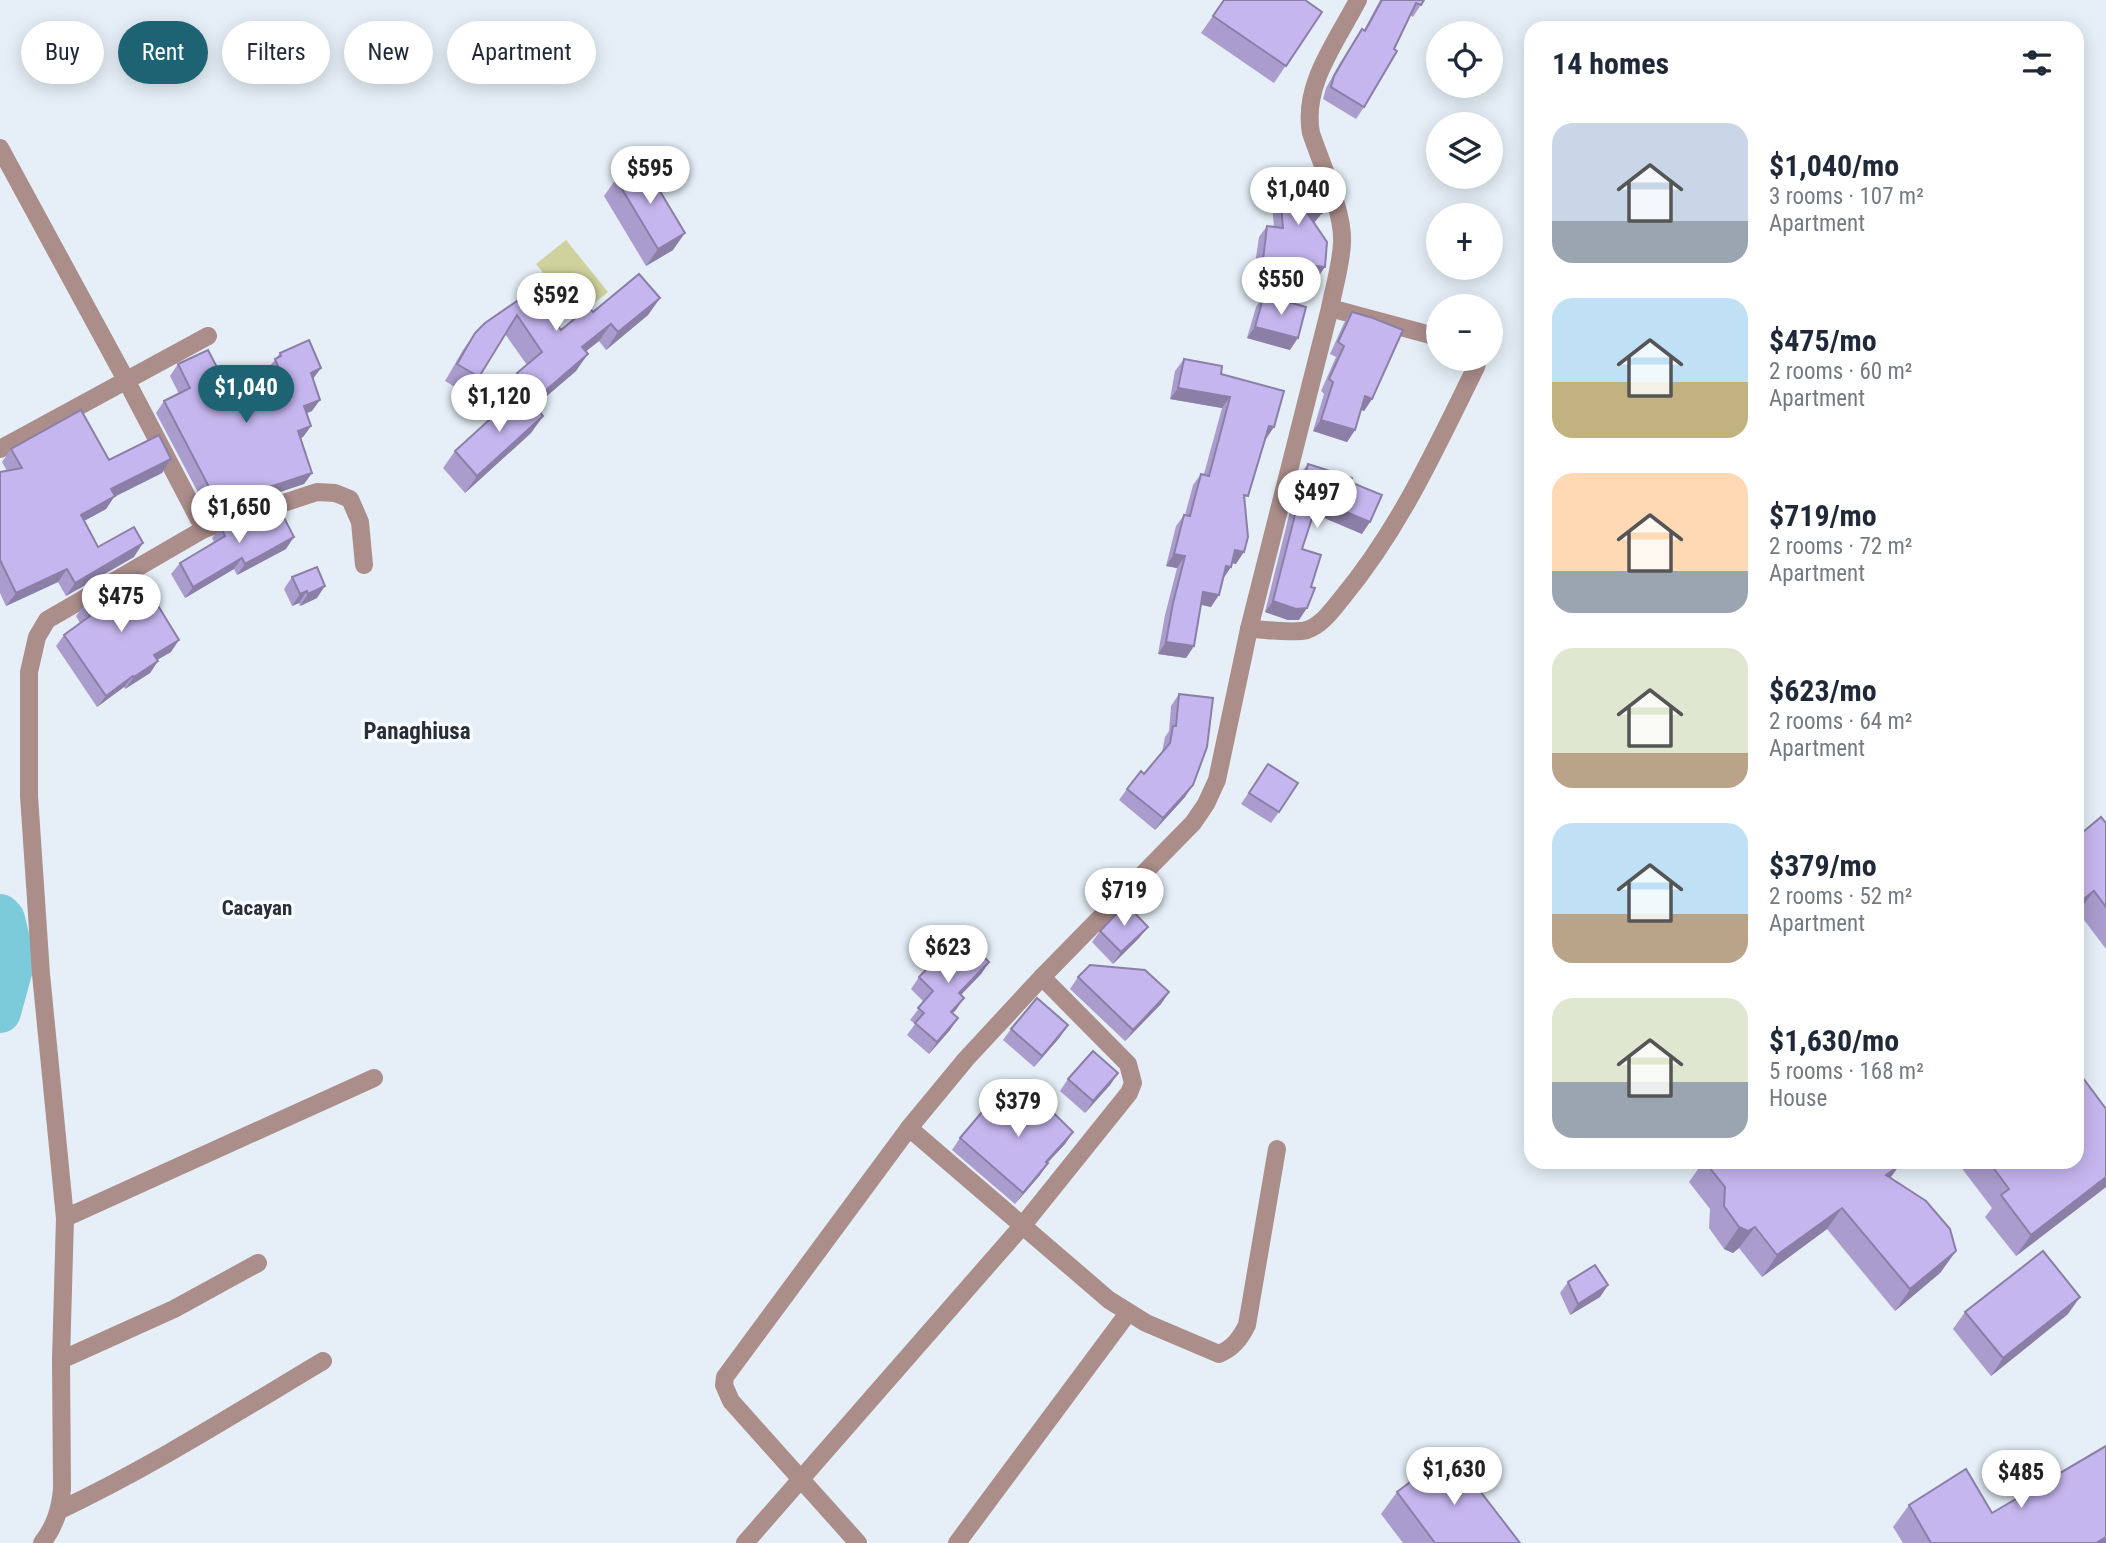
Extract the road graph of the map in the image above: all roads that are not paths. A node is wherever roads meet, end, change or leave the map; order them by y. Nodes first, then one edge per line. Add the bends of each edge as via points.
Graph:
1 (1359, 0) edge
2 (0, 148) edge
3 (1330, 307) junction
4 (1426, 334) edge
5 (208, 336) dead end
6 (1474, 371) edge
7 (126, 380) junction
8 (0, 449) edge
9 (204, 529) junction
10 (364, 565) dead end
11 (1249, 629) junction
12 (1042, 977) junction
13 (374, 1079) dead end
14 (909, 1128) junction
15 (1277, 1149) dead end
16 (65, 1218) junction
17 (1023, 1225) junction
18 (258, 1264) dead end
19 (1128, 1312) junction
20 (61, 1360) junction
21 (323, 1361) dead end
22 (801, 1478) junction
23 (60, 1510) junction
24 (42, 1543) edge
25 (745, 1543) edge
26 (858, 1543) edge
27 (957, 1543) edge

1 - 3 street via 1316,80 1308,118 1340,222 1342,242
2 - 7 street
3 - 4 street
3 - 11 street
5 - 7 street
6 - 11 street via 1412,497 1371,561 1326,616 1306,630
7 - 8 street
7 - 9 street
9 - 10 street via 317,492 335,492 350,499 360,522
9 - 16 street via 47,620 37,637 31,665 29,796 34,889
11 - 12 street via 1217,780 1206,803 1193,823
12 - 14 street
12 - 17 street via 1128,1064 1133,1083
13 - 16 street
14 - 17 street
14 - 22 street via 725,1377 731,1401
15 - 19 street via 1247,1325 1231,1349 1219,1354 1206,1351
16 - 20 street
17 - 19 street
17 - 22 street
18 - 20 street via 174,1309
19 - 27 street
20 - 23 street
21 - 23 street via 184,1444
22 - 25 street
22 - 26 street
23 - 24 street

